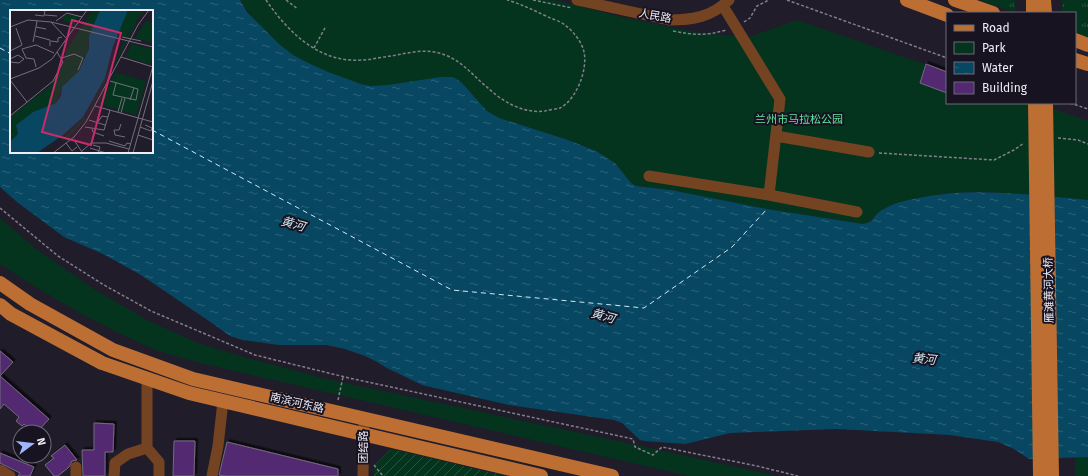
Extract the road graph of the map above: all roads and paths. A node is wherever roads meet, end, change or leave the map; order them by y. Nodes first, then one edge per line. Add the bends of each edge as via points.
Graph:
1 (266, 0) edge
2 (286, 0) edge
3 (507, 0) edge
4 (577, 0) edge
5 (787, 0) edge
6 (906, 0) edge
7 (1033, 0) edge
8 (1044, 0) edge
9 (959, 1) edge
10 (726, 3) edge
11 (298, 9) dead end
12 (990, 12) edge
13 (1033, 12) edge
14 (1045, 12) edge
15 (946, 15) edge
16 (326, 26) dead end
17 (1076, 40) edge
18 (1088, 45) edge
19 (314, 48) junction
20 (946, 58) edge
21 (1076, 60) edge
22 (1088, 64) edge
23 (1035, 104) edge
24 (1046, 104) edge
25 (1073, 104) edge
26 (1088, 109) edge
27 (776, 136) junction
28 (1056, 138) dead end
29 (1027, 141) dead end
30 (1088, 144) edge
31 (869, 152) joint
32 (649, 176) dead end
33 (769, 195) junction
34 (0, 208) edge
35 (858, 212) dead end
36 (0, 282) edge
37 (1, 307) edge
38 (146, 378) junction
39 (223, 401) junction
40 (364, 419) junction
41 (364, 435) junction
42 (147, 448) junction
43 (0, 470) edge
44 (10, 476) edge
45 (114, 476) edge
46 (159, 476) edge
47 (212, 476) edge
48 (363, 476) edge
49 (541, 476) edge
50 (612, 476) edge
51 (798, 476) edge
52 (1040, 476) edge
53 (1052, 476) edge

1 - 19 path via 296,37
2 - 11 path
3 - 19 path via 565,25 578,39 584,53 584,70 574,95 560,107 532,112 511,105 488,89 465,66 442,54 421,51 361,60 340,59
4 - 10 street, 人民路 via 669,20 697,18 710,14
5 - 20 path
6 - 15 main road
7 - 13 main road
8 - 14 main road
9 - 12 main road
10 - 27 street via 780,99
16 - 19 path
17 - 18 main road
21 - 22 main road
23 - 52 main road, 雁滩黄河大桥, bridge
24 - 53 main road, 雁滩黄河大桥, bridge
25 - 26 path
27 - 31 street
27 - 33 street
28 - 30 path via 1078,140
29 - 31 path via 994,160
32 - 33 street
33 - 35 street
34 - 51 path via 58,256 104,285 151,311 255,355 357,380 633,439 635,447 654,455 662,447
36 - 40 main road, 南滨河东路 via 30,304 113,350 193,379
37 - 38 main road, 南滨河东路 via 102,363
38 - 39 main road, 南滨河东路 via 189,393
38 - 42 street
39 - 41 main road, 南滨河东路
39 - 47 street
40 - 41 street, 团结路
40 - 50 main road, 南滨河东路
41 - 48 street, 团结路
41 - 49 main road, 南滨河东路
42 - 45 street via 128,454 115,463
42 - 46 street via 159,462
43 - 44 street

